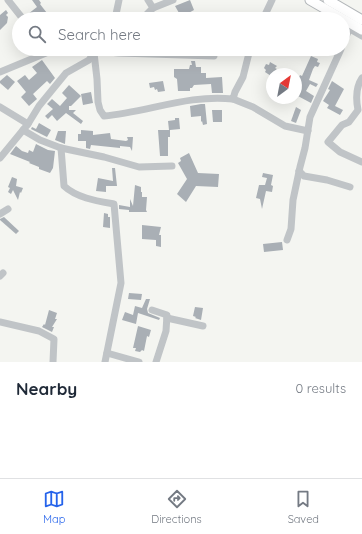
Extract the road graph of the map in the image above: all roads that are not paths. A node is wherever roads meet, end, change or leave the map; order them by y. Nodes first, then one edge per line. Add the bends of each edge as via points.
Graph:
1 (8, 0) edge
2 (119, 0) edge
3 (148, 0) edge
4 (173, 0) edge
5 (272, 0) edge
6 (310, 0) edge
7 (328, 0) edge
8 (153, 8) junction
9 (17, 12) edge
10 (116, 12) edge
11 (149, 12) edge
12 (266, 12) edge
13 (332, 12) edge
14 (341, 12) edge
15 (355, 25) edge
16 (362, 30) edge
17 (362, 36) edge
18 (39, 56) edge
19 (93, 56) edge
20 (97, 56) edge
21 (248, 56) edge
22 (338, 56) edge
23 (0, 72) edge
24 (362, 78) edge
25 (234, 99) junction
26 (0, 107) edge
27 (28, 124) junction
28 (22, 130) junction
29 (308, 131) junction
30 (60, 148) junction
31 (0, 158) edge
32 (362, 162) edge
33 (172, 166) dead end
34 (299, 171) junction
35 (350, 188) dead end
36 (8, 209) dead end
37 (0, 214) edge
38 (287, 240) dead end
39 (152, 310) dead end
40 (167, 316) junction
41 (0, 322) edge
42 (203, 326) dead end
43 (107, 353) junction
44 (53, 362) edge
45 (105, 362) edge
46 (138, 362) edge
47 (156, 362) edge

1 - 9 street
2 - 10 street
3 - 8 street
4 - 8 street
5 - 12 street
6 - 13 main road
7 - 14 main road
8 - 11 street
15 - 16 main road
15 - 17 street
18 - 23 street
19 - 27 street via 66,73
20 - 25 street via 98,102 104,116 186,101 218,97
21 - 25 street
22 - 29 street via 310,117
24 - 32 street via 357,92 358,110 328,142 340,152
25 - 29 street via 285,126
26 - 27 street
27 - 28 street
28 - 30 street
28 - 31 street
29 - 34 street
30 - 33 street via 139,167
30 - 43 street via 64,186 85,198 114,204 121,283
34 - 35 street via 304,176
34 - 38 street via 291,229
36 - 37 street
39 - 40 street
40 - 42 street
40 - 47 street via 166,331 159,338
41 - 44 street via 39,331 54,340
43 - 45 street
43 - 46 street

